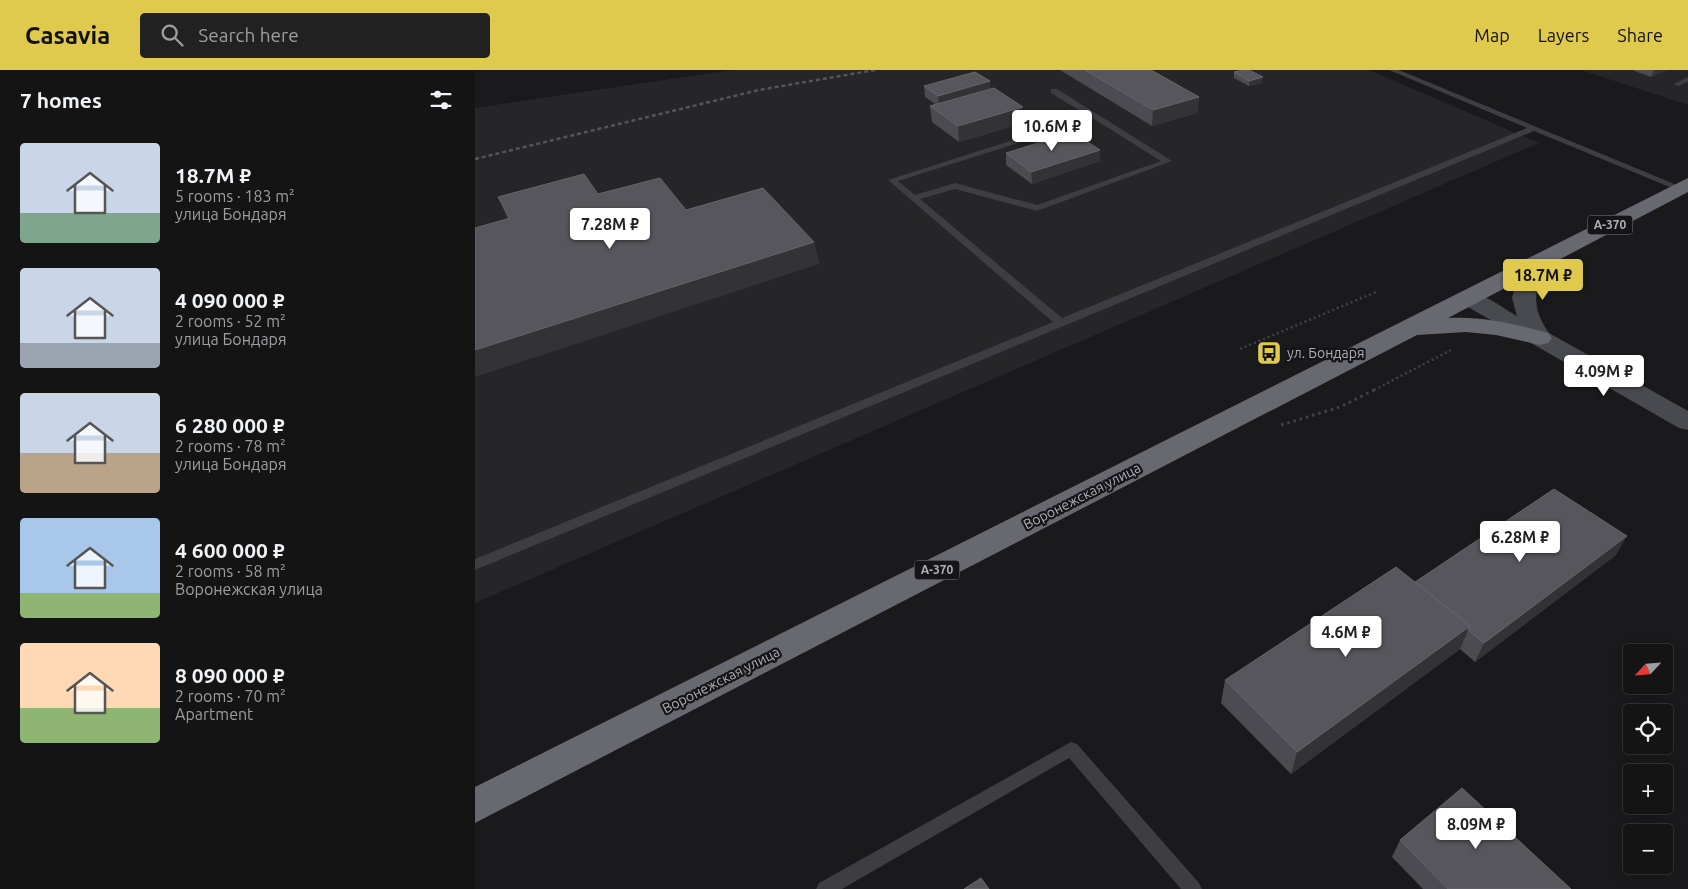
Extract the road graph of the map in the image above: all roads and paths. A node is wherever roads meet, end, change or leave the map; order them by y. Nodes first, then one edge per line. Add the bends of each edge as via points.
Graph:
1 (1393, 70) edge
2 (1688, 79) edge
3 (1677, 84) dead end
4 (1054, 91) dead end
5 (1095, 116) junction
6 (1533, 128) junction
7 (1684, 186) edge
8 (914, 198) junction
9 (1532, 266) junction
10 (1375, 292) dead end
11 (1469, 298) junction
12 (1061, 323) junction
13 (1399, 334) junction
14 (1540, 338) junction
15 (1240, 349) dead end
16 (1452, 349) dead end
17 (1688, 422) edge
18 (1277, 427) dead end
19 (475, 565) edge
20 (475, 806) edge
21 (825, 889) edge
22 (1193, 889) edge

1 - 6 lane
2 - 3 lane
4 - 5 lane
5 - 8 lane via 892,180
5 - 8 lane via 1168,161 1037,208 955,186
6 - 7 lane
6 - 12 lane
7 - 9 highway, Воронежская улица / А-370
8 - 12 lane
9 - 11 highway, Воронежская улица / А-370
9 - 14 main road via 1523,298 1531,324
10 - 15 path
11 - 13 highway, Воронежская улица / А-370
11 - 14 main road
12 - 19 lane
13 - 14 highway via 1455,324 1510,330
13 - 20 highway, Воронежская улица / А-370
14 - 17 main road
16 - 18 path via 1340,407
21 - 22 lane via 1071,749

